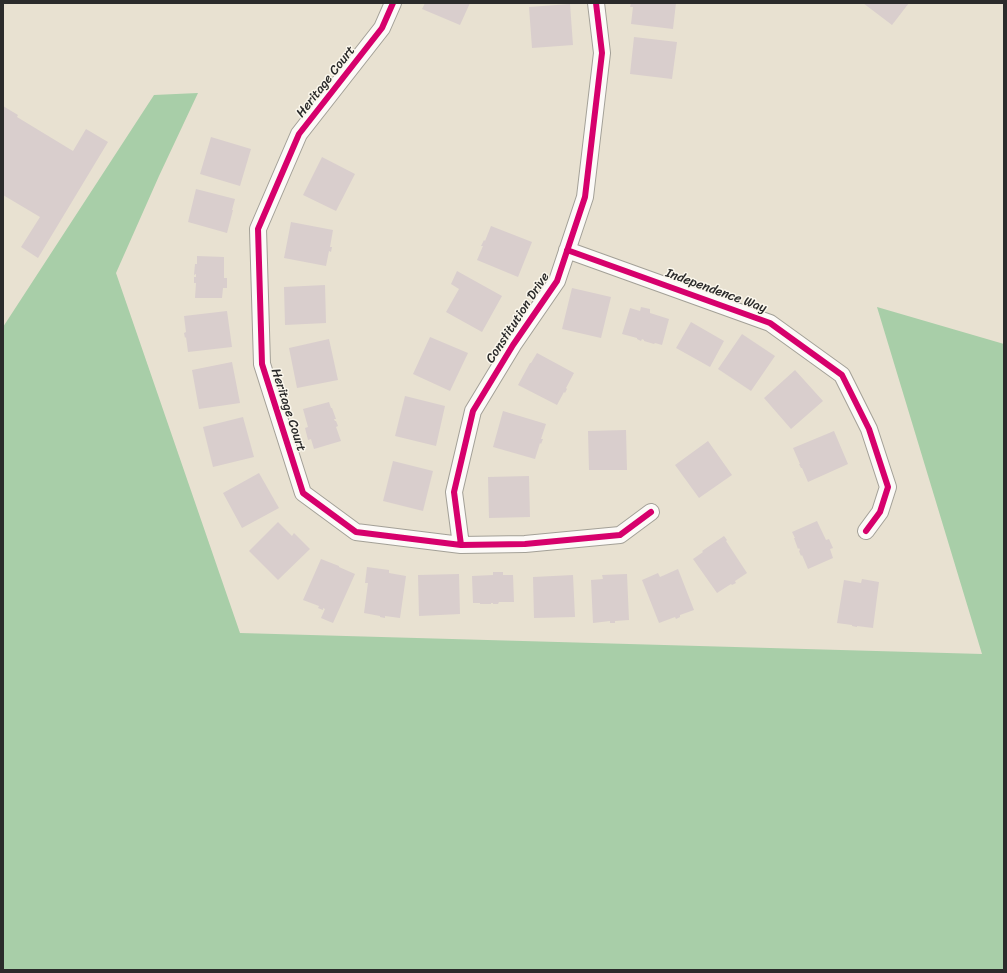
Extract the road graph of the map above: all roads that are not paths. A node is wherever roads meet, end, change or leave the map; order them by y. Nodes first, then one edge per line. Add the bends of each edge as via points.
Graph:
1 (393, 3) edge
2 (596, 3) edge
3 (567, 250) junction
4 (651, 512) dead end
5 (866, 531) dead end
6 (460, 546) junction

1 - 6 street, Heritage Court via 382,28 299,134 258,229 262,364 303,493 356,532
2 - 3 street, Constitution Drive via 602,53 585,197
3 - 5 street, Independence Way via 770,323 842,375 869,429 888,487 880,512
3 - 6 street, Constitution Drive via 557,281 513,345 473,412 454,492
4 - 6 street, Heritage Court via 620,535 525,544

